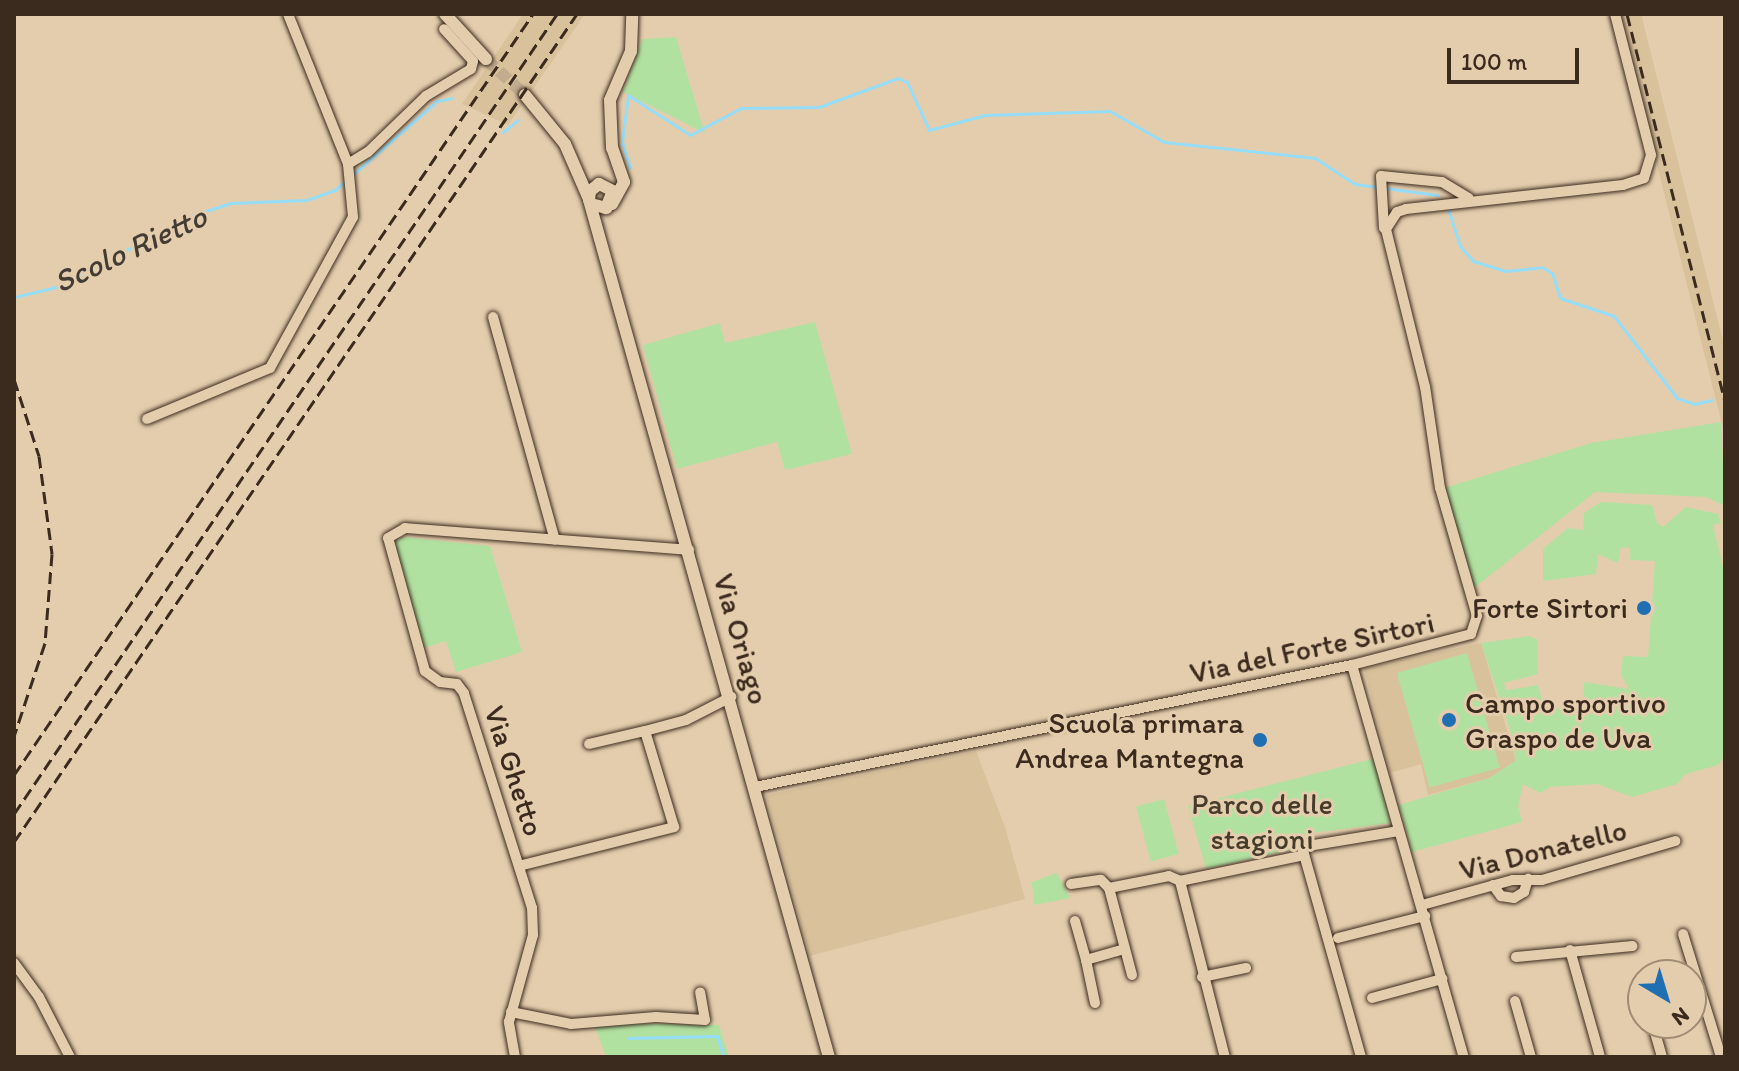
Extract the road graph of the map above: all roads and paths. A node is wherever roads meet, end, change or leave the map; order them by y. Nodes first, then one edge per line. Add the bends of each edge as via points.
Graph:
1 (288, 14) edge
2 (445, 14) edge
3 (632, 14) edge
4 (1615, 14) edge
5 (444, 29) dead end
6 (486, 59) tunnel mouth
7 (525, 95) tunnel mouth
8 (615, 160) junction
9 (349, 173) junction
10 (582, 176) junction
11 (597, 185) junction
12 (1469, 198) junction
13 (590, 202) junction
14 (609, 206) junction
15 (1385, 234) junction
16 (600, 236) junction
17 (493, 317) dead end
18 (147, 419) dead end
19 (555, 540) junction
20 (689, 550) junction
21 (1352, 665) junction
22 (731, 697) junction
23 (645, 731) junction
24 (589, 744) dead end
25 (755, 787) junction
26 (1399, 831) junction
27 (1675, 841) dead end
28 (1304, 855) junction
29 (519, 866) junction
30 (1528, 879) junction
31 (1180, 881) junction
32 (1071, 884) dead end
33 (1493, 885) junction
34 (1109, 888) junction
35 (1423, 911) junction
36 (1075, 921) dead end
37 (1683, 934) dead end
38 (1338, 938) dead end
39 (1632, 946) dead end
40 (1124, 949) junction
41 (1570, 950) junction
42 (1516, 957) dead end
43 (1086, 960) junction
44 (14, 963) edge
45 (1246, 968) dead end
46 (1132, 975) dead end
47 (1202, 977) junction
48 (1442, 979) junction
49 (700, 992) dead end
50 (1372, 998) dead end
51 (1515, 1001) dead end
52 (1095, 1003) dead end
53 (511, 1012) junction
54 (70, 1057) edge
55 (515, 1057) edge
56 (829, 1057) edge
57 (1225, 1057) edge
58 (1361, 1057) edge
59 (1464, 1057) edge
60 (1531, 1057) edge
61 (1600, 1057) edge
62 (1721, 1057) edge

1 - 9 street
2 - 6 street
3 - 8 street via 630,53 610,100
4 - 12 street, Via del Forte Sirtori via 1651,155 1648,173 1623,185 1522,198
5 - 9 street via 473,61 471,69 426,96
7 - 10 street, Via Oriago via 557,131
8 - 11 street
8 - 14 street via 624,189
9 - 18 street via 349,228 270,368
10 - 11 street, Via Oriago
10 - 13 street, Via Oriago
11 - 13 street
11 - 14 street, Via Oriago via 611,188
12 - 15 street, Via del Forte Sirtori via 1397,212
12 - 15 street, Via del Forte Sirtori via 1442,182 1381,183
13 - 14 street
13 - 16 street, Via Oriago
14 - 16 street, Via Oriago
15 - 21 street, Via del Forte Sirtori via 1425,387 1440,488 1477,619 1474,630 1460,640
16 - 20 street, Via Oriago
17 - 19 street
19 - 20 street, Via Ghetto
19 - 29 street, Via Ghetto via 405,528 388,538 425,671 440,682 457,684 464,693
20 - 22 street, Via Oriago
21 - 25 street, Via del Forte Sirtori
21 - 26 street
22 - 23 street via 686,720
22 - 25 street, Via Oriago
23 - 24 street
23 - 29 street via 674,827
25 - 56 street, Via Oriago
26 - 28 street via 1302,847
26 - 35 street
27 - 30 street, Via Donatello
28 - 31 street
28 - 58 street
29 - 53 street, Via Ghetto via 534,923
30 - 33 street, Via Donatello
30 - 33 street via 1524,892 1514,898 1501,896
31 - 34 street via 1169,876
31 - 47 street
32 - 34 street via 1101,880
33 - 35 street, Via Donatello
34 - 40 street
35 - 38 street, Via Donatello
35 - 48 street
36 - 43 street
37 - 62 street
39 - 41 street
40 - 43 street
40 - 46 street
41 - 42 street
41 - 61 street
43 - 52 street
44 - 54 street via 39,997
45 - 47 street
47 - 57 street
48 - 50 street
48 - 59 street
49 - 53 street via 705,1020 656,1017 571,1024
51 - 60 street
53 - 55 street, Via Ghetto

